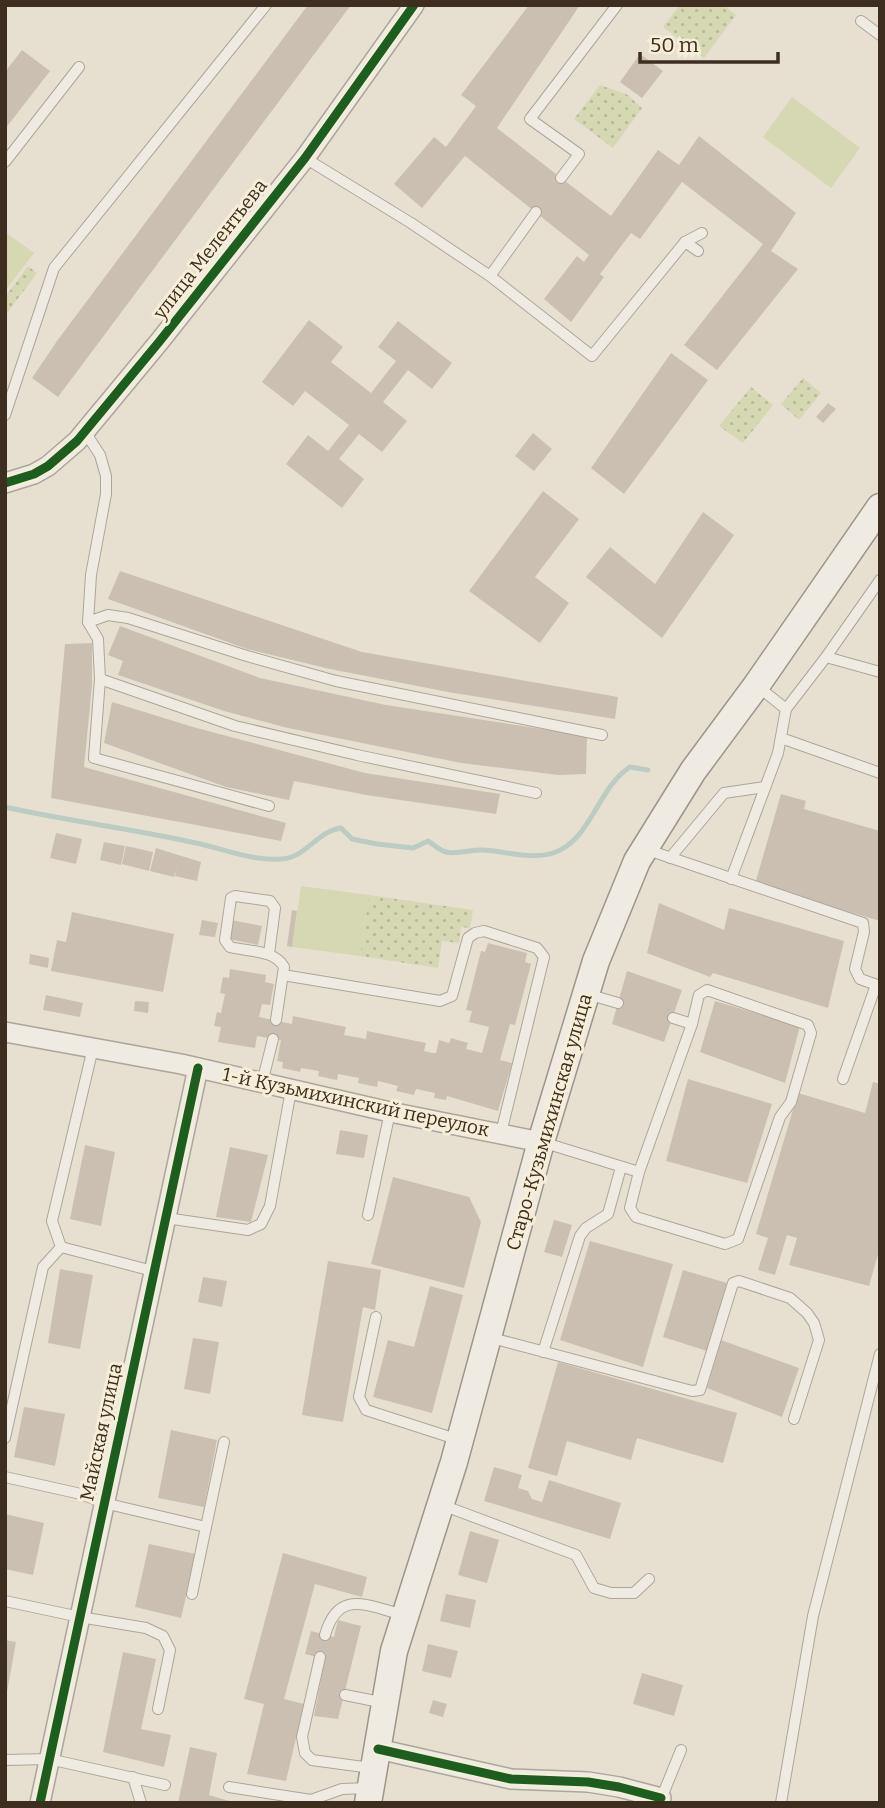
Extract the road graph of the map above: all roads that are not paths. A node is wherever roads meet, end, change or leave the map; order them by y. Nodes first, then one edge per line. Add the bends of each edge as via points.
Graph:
1 (266, 5) edge
2 (414, 5) edge
3 (617, 5) edge
4 (861, 21) dead end
5 (880, 35) edge
6 (79, 67) dead end
7 (305, 158) junction
8 (5, 162) edge
9 (561, 178) dead end
10 (536, 212) dead end
11 (702, 233) dead end
12 (685, 242) junction
13 (698, 251) dead end
14 (490, 276) junction
15 (8, 393) edge
16 (5, 415) edge
17 (85, 432) junction
18 (5, 483) edge
19 (880, 507) edge
20 (880, 580) edge
21 (88, 622) junction
22 (826, 657) junction
23 (880, 672) edge
24 (100, 679) junction
25 (756, 686) junction
26 (786, 709) junction
27 (602, 736) dead end
28 (781, 738) junction
29 (880, 773) edge
30 (765, 787) junction
31 (536, 793) dead end
32 (270, 806) dead end
33 (645, 849) junction
34 (670, 858) junction
35 (731, 879) junction
36 (268, 954) junction
37 (283, 975) junction
38 (878, 985) edge
39 (586, 994) junction
40 (618, 1003) dead end
41 (673, 1018) dead end
42 (276, 1020) dead end
43 (692, 1024) junction
44 (5, 1032) edge
45 (273, 1039) dead end
46 (93, 1048) junction
47 (198, 1068) junction
48 (843, 1079) dead end
49 (262, 1083) junction
50 (291, 1090) junction
51 (390, 1112) junction
52 (501, 1133) junction
53 (541, 1142) junction
54 (621, 1167) junction
55 (639, 1172) junction
56 (368, 1215) dead end
57 (166, 1218) junction
58 (61, 1247) junction
59 (152, 1271) junction
60 (376, 1317) dead end
61 (488, 1337) junction
62 (543, 1352) junction
63 (880, 1354) edge
64 (794, 1419) dead end
65 (5, 1438) edge
66 (460, 1441) junction
67 (224, 1442) dead end
68 (5, 1477) edge
69 (104, 1503) junction
70 (441, 1505) junction
71 (206, 1527) junction
72 (649, 1579) dead end
73 (192, 1594) dead end
74 (5, 1601) edge
75 (405, 1615) junction
76 (80, 1617) junction
77 (325, 1634) dead end
78 (320, 1657) dead end
79 (345, 1695) dead end
80 (386, 1703) junction
81 (158, 1709) dead end
82 (681, 1750) dead end
83 (49, 1759) junction
84 (6, 1760) edge
85 (133, 1777) junction
86 (373, 1777) edge
87 (165, 1784) dead end
88 (229, 1787) dead end
89 (660, 1800) edge
90 (310, 1801) edge
91 (40, 1803) edge
92 (141, 1803) edge
93 (781, 1803) edge

1 - 15 lane via 54,268
2 - 7 street, улица Мелентьева
3 - 9 lane via 530,119 579,153
4 - 5 lane
6 - 8 lane
7 - 14 lane
7 - 17 street, улица Мелентьева
10 - 14 lane
11 - 12 lane
12 - 13 lane
12 - 14 lane via 592,356
15 - 16 lane
17 - 18 street, улица Мелентьева via 48,466
17 - 21 lane via 100,455 106,476
19 - 25 main road, Старо-Кузьмихинская улица
20 - 22 lane
21 - 24 lane via 98,639
21 - 27 lane via 108,615 128,618 336,681
22 - 23 lane
22 - 26 lane
24 - 31 lane via 234,726
24 - 32 lane via 94,758
25 - 26 lane
25 - 33 main road, Старо-Кузьмихинская улица via 693,771
26 - 28 lane
28 - 29 lane
28 - 30 lane
30 - 34 lane via 724,793
30 - 35 lane
33 - 34 lane
33 - 39 main road, Старо-Кузьмихинская улица
34 - 35 lane
35 - 38 lane via 863,923 855,969 860,979
36 - 36 lane via 230,947 225,940 235,895 270,901 275,908
36 - 37 lane via 280,960
37 - 42 lane
37 - 52 lane via 440,1001 452,996 468,939 475,933 484,931 537,948 544,957
38 - 48 lane
39 - 40 lane
39 - 53 main road, Старо-Кузьмихинская улица
41 - 43 lane
43 - 55 lane
43 - 55 lane via 699,995 707,990 808,1025 811,1033 791,1102 780,1117 738,1239 725,1244 636,1217 630,1208
44 - 46 street, 1-й Кузьмихинский переулок
45 - 49 lane
46 - 47 street, 1-й Кузьмихинский переулок
46 - 58 lane via 52,1221
47 - 49 street, 1-й Кузьмихинский переулок
47 - 57 street, Майская улица
49 - 50 street, 1-й Кузьмихинский переулок
50 - 51 street, 1-й Кузьмихинский переулок
50 - 57 lane via 270,1206 261,1224 248,1230
51 - 52 street, 1-й Кузьмихинский переулок
51 - 56 lane
52 - 53 street, 1-й Кузьмихинский переулок
53 - 54 lane
53 - 61 main road, Старо-Кузьмихинская улица
54 - 55 lane
54 - 62 lane via 608,1213 580,1236
57 - 59 street, Майская улица
58 - 59 lane
58 - 65 lane via 43,1267
59 - 69 street, Майская улица
60 - 66 lane via 359,1397 366,1410
61 - 62 lane
61 - 66 main road, Старо-Кузьмихинская улица
62 - 64 lane via 700,1390 733,1283 739,1281 790,1298 814,1323 819,1340
63 - 93 lane via 813,1616
66 - 70 main road, Старо-Кузьмихинская улица
67 - 71 lane
68 - 69 lane
69 - 71 lane
69 - 76 street, Майская улица
70 - 72 lane via 576,1555 594,1588 634,1593
70 - 75 main road, Старо-Кузьмихинская улица
71 - 73 lane
74 - 76 lane
75 - 77 lane via 343,1605 329,1620
75 - 80 main road, Старо-Кузьмихинская улица
76 - 81 lane via 146,1628 163,1636 170,1650
76 - 83 street, Майская улица
78 - 86 lane via 302,1737 305,1753 312,1760
79 - 80 lane
80 - 86 main road, Старо-Кузьмихинская улица
82 - 89 lane
83 - 84 lane
83 - 85 lane
83 - 91 street, Майская улица
85 - 87 lane
85 - 92 lane
86 - 89 street via 552,1779 599,1784
86 - 90 lane
88 - 90 lane

